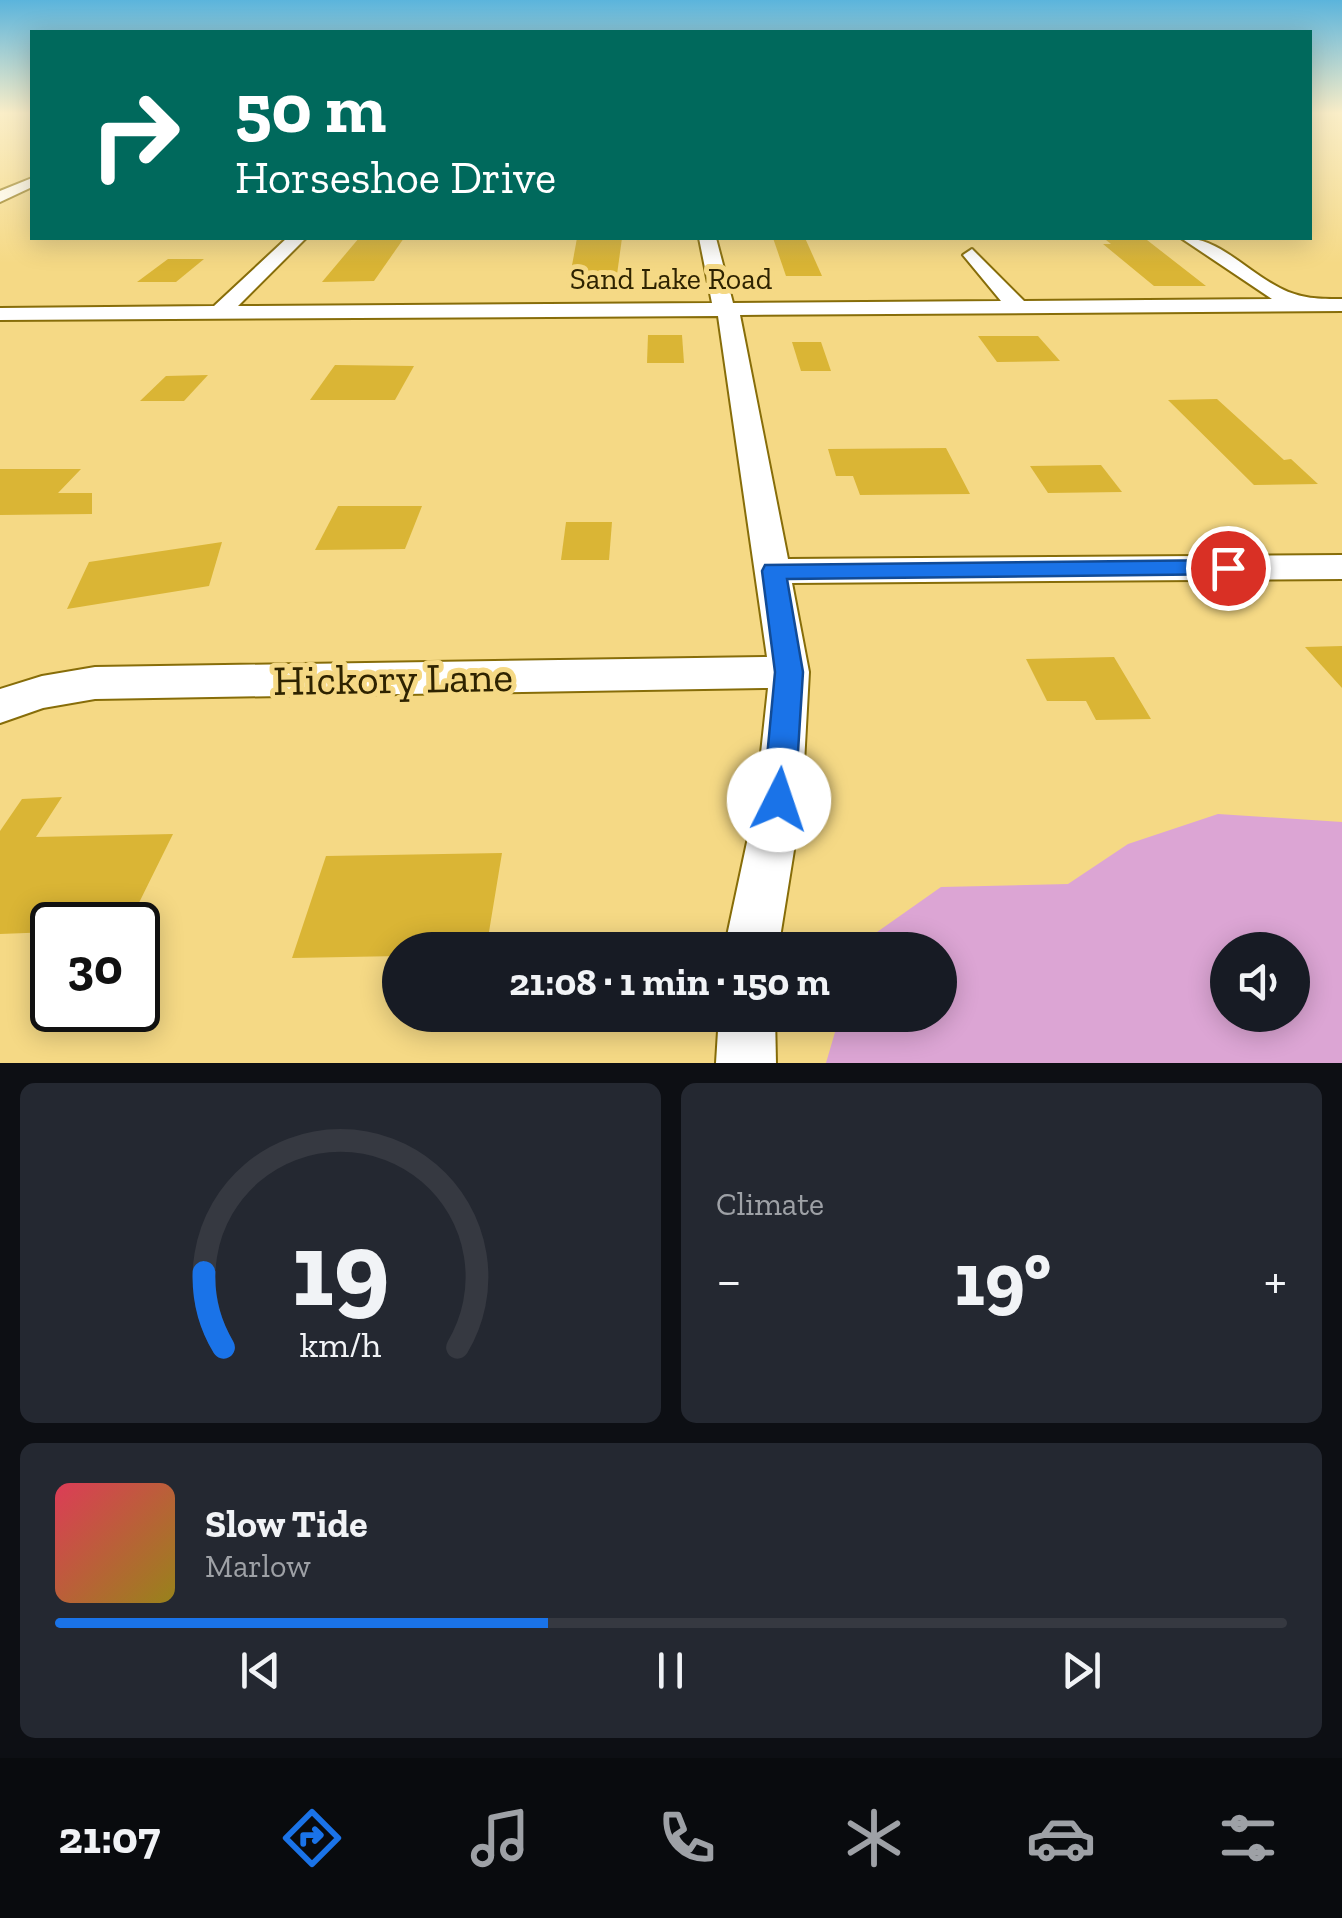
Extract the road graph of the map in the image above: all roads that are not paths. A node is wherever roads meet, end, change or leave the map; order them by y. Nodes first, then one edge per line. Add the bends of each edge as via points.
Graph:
1 (30, 183) edge
2 (0, 197) edge
3 (295, 240) edge
4 (707, 240) edge
5 (1193, 240) edge
6 (972, 256) dead end
7 (1304, 305) junction
8 (1342, 305) edge
9 (1018, 307) junction
10 (725, 309) junction
11 (220, 312) junction
12 (0, 314) edge
13 (1342, 322) edge
14 (1342, 567) edge
15 (774, 571) junction
16 (789, 672) junction
17 (0, 706) edge
18 (754, 932) edge
19 (747, 1032) edge
20 (746, 1063) edge

1 - 2 street
3 - 11 street
4 - 10 street
5 - 7 street
6 - 9 street
7 - 8 street, Sand Lake Road
7 - 9 street, Sand Lake Road
7 - 13 street
9 - 10 street, Sand Lake Road
10 - 11 street, Sand Lake Road
10 - 15 street via 734,325
11 - 12 street, Sand Lake Road
14 - 15 street
15 - 16 street
16 - 17 street, Hickory Lane via 95,682
16 - 18 street via 779,800
19 - 20 street

